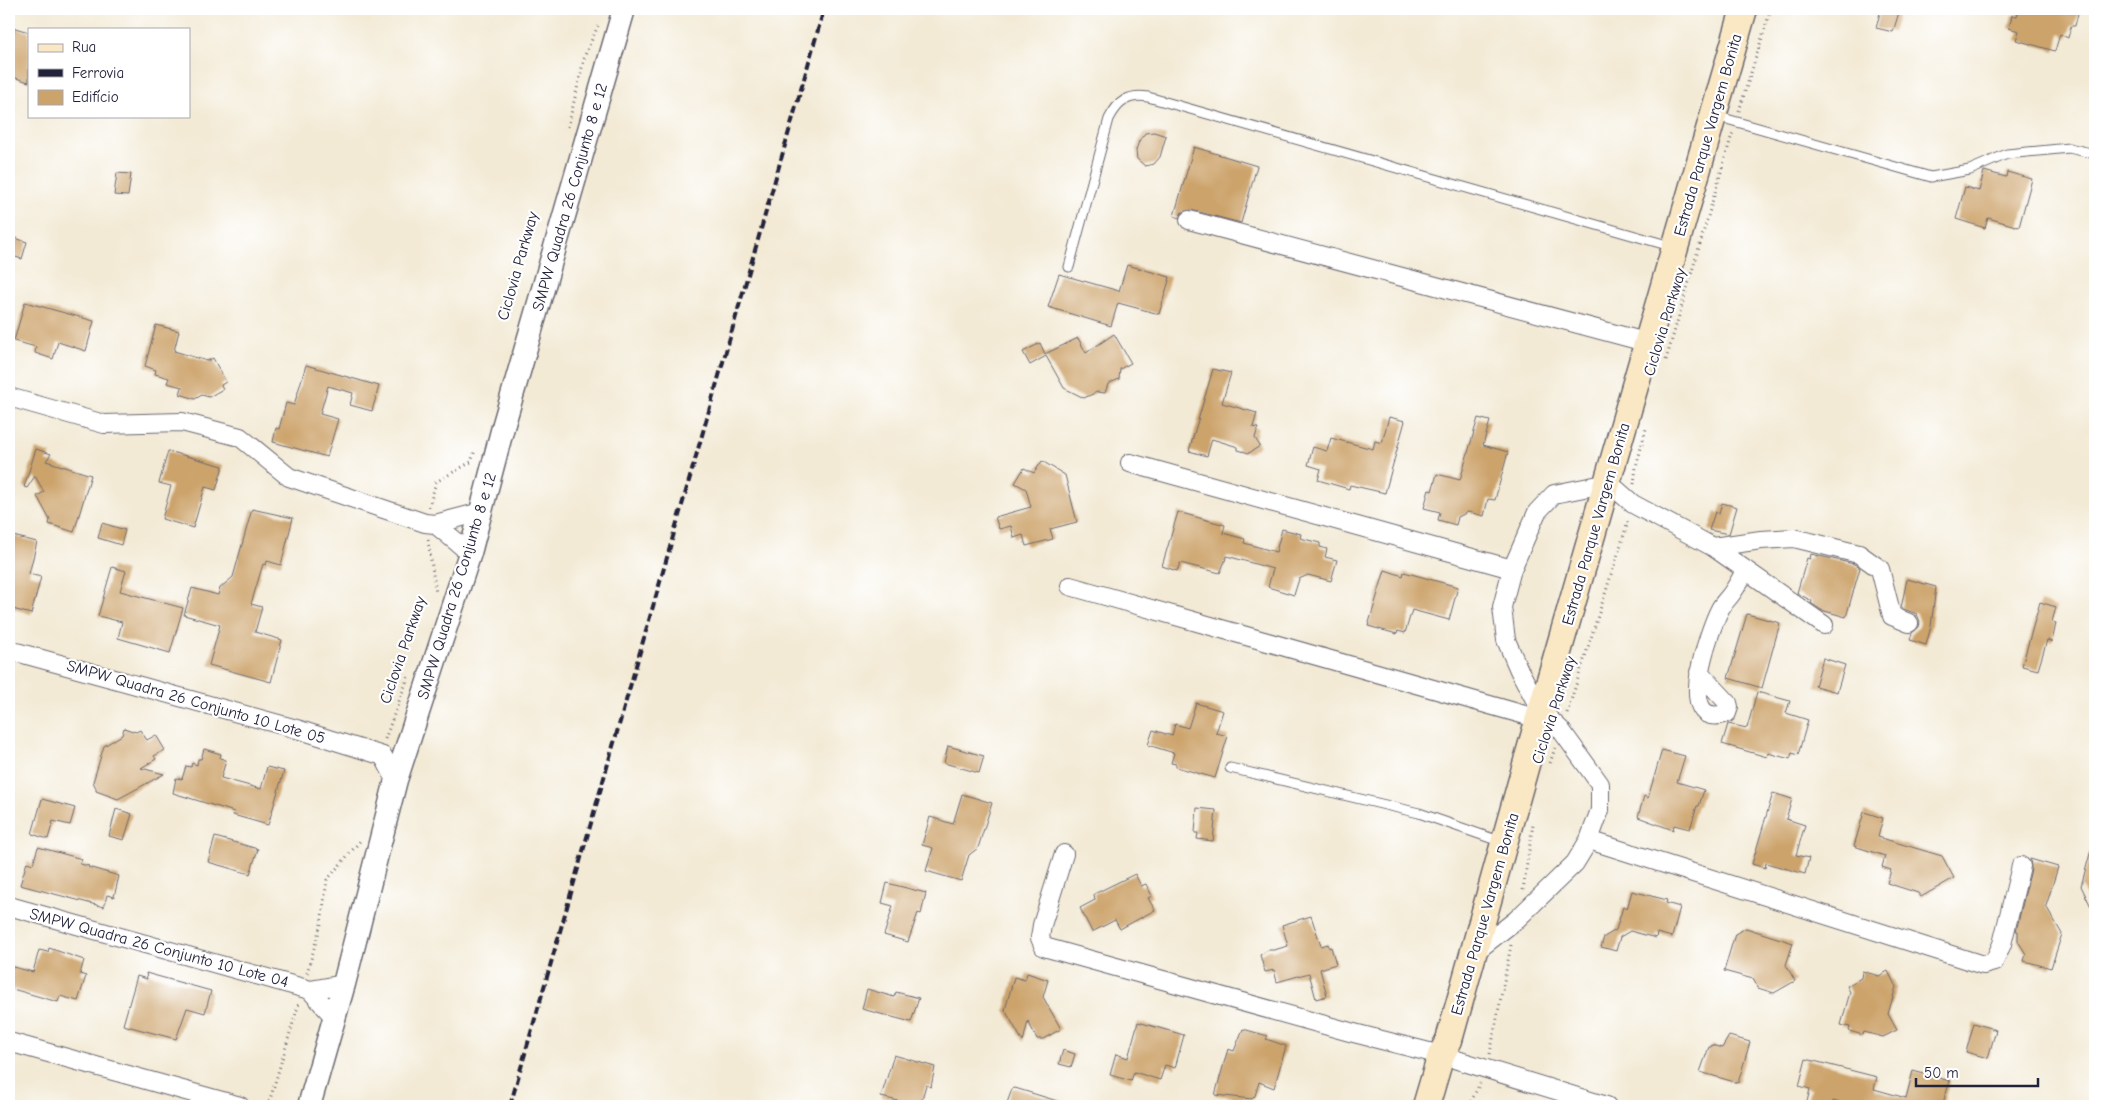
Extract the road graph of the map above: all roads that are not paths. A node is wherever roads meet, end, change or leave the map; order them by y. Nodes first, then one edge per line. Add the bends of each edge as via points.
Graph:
1 (624, 9) edge
2 (1744, 9) edge
3 (1724, 119) junction
4 (2095, 154) edge
5 (1189, 220) dead end
6 (1676, 248) junction
7 (1069, 267) dead end
8 (1649, 342) junction
9 (9, 397) edge
10 (1130, 463) dead end
11 (1609, 483) junction
12 (481, 512) junction
13 (430, 524) junction
14 (1712, 547) junction
15 (470, 553) junction
16 (1512, 568) junction
17 (1746, 570) junction
18 (1070, 586) dead end
19 (1909, 623) dead end
20 (1824, 625) dead end
21 (9, 650) edge
22 (1698, 672) dead end
23 (1547, 720) junction
24 (408, 744) junction
25 (381, 755) junction
26 (1230, 768) dead end
27 (396, 780) junction
28 (1589, 840) junction
29 (1505, 843) junction
30 (1064, 854) dead end
31 (2021, 866) dead end
32 (9, 906) edge
33 (1475, 952) junction
34 (344, 984) junction
35 (307, 989) junction
36 (334, 1016) junction
37 (9, 1042) edge
38 (1447, 1052) junction
39 (240, 1106) edge
40 (309, 1106) edge
41 (1426, 1106) edge
42 (1438, 1106) edge
43 (1608, 1106) edge

1 - 12 street, SMPW Quadra 26 Conjunto 8 e 12
2 - 3 main road, Estrada Parque Vargem Bonita
3 - 4 lane via 1931,177 1970,170 2007,154 2069,148
3 - 6 main road, Estrada Parque Vargem Bonita
5 - 8 street
6 - 7 lane via 1137,95 1121,102 1109,119
6 - 8 main road, Estrada Parque Vargem Bonita
8 - 11 main road, Estrada Parque Vargem Bonita
9 - 13 street via 104,424 182,422 240,437 288,477
10 - 16 street
11 - 14 street via 1633,504
11 - 16 street via 1554,494 1537,512
11 - 23 main road, Estrada Parque Vargem Bonita
12 - 13 street
12 - 15 street, SMPW Quadra 26 Conjunto 8 e 12
13 - 15 street
14 - 17 street
14 - 19 street via 1794,538 1859,554 1880,569 1892,616
15 - 24 street, SMPW Quadra 26 Conjunto 8 e 12
16 - 23 street via 1502,607 1506,640
17 - 20 street
17 - 22 street via 1721,607
18 - 23 street
21 - 25 street, SMPW Quadra 26 Conjunto 10 Lote 05
23 - 28 street via 1600,784 1600,810
23 - 29 main road, Estrada Parque Vargem Bonita
24 - 25 street
24 - 27 street, SMPW Quadra 26 Conjunto 8 e 12
25 - 27 street
26 - 29 lane via 1419,813
27 - 34 street, SMPW Quadra 26 Conjunto 8 e 12
28 - 31 street via 1982,965 1994,962 2002,944
28 - 33 street via 1575,864 1516,920
29 - 33 main road, Estrada Parque Vargem Bonita
30 - 38 street via 1042,925 1040,938 1044,947 1350,1032
32 - 35 street, SMPW Quadra 26 Conjunto 10 Lote 04
33 - 38 main road, Estrada Parque Vargem Bonita
34 - 35 street, SMPW Quadra 26 Conjunto 10 Lote 04
34 - 36 street, SMPW Quadra 26 Conjunto 8 e 12
35 - 36 street, SMPW Quadra 26 Conjunto 10 Lote 04
36 - 40 street, SMPW Quadra 26 Conjunto 8 e 12
37 - 39 street
38 - 41 main road, Estrada Parque Vargem Bonita
38 - 42 main road, Estrada Parque Vargem Bonita
38 - 43 street via 1487,1069

